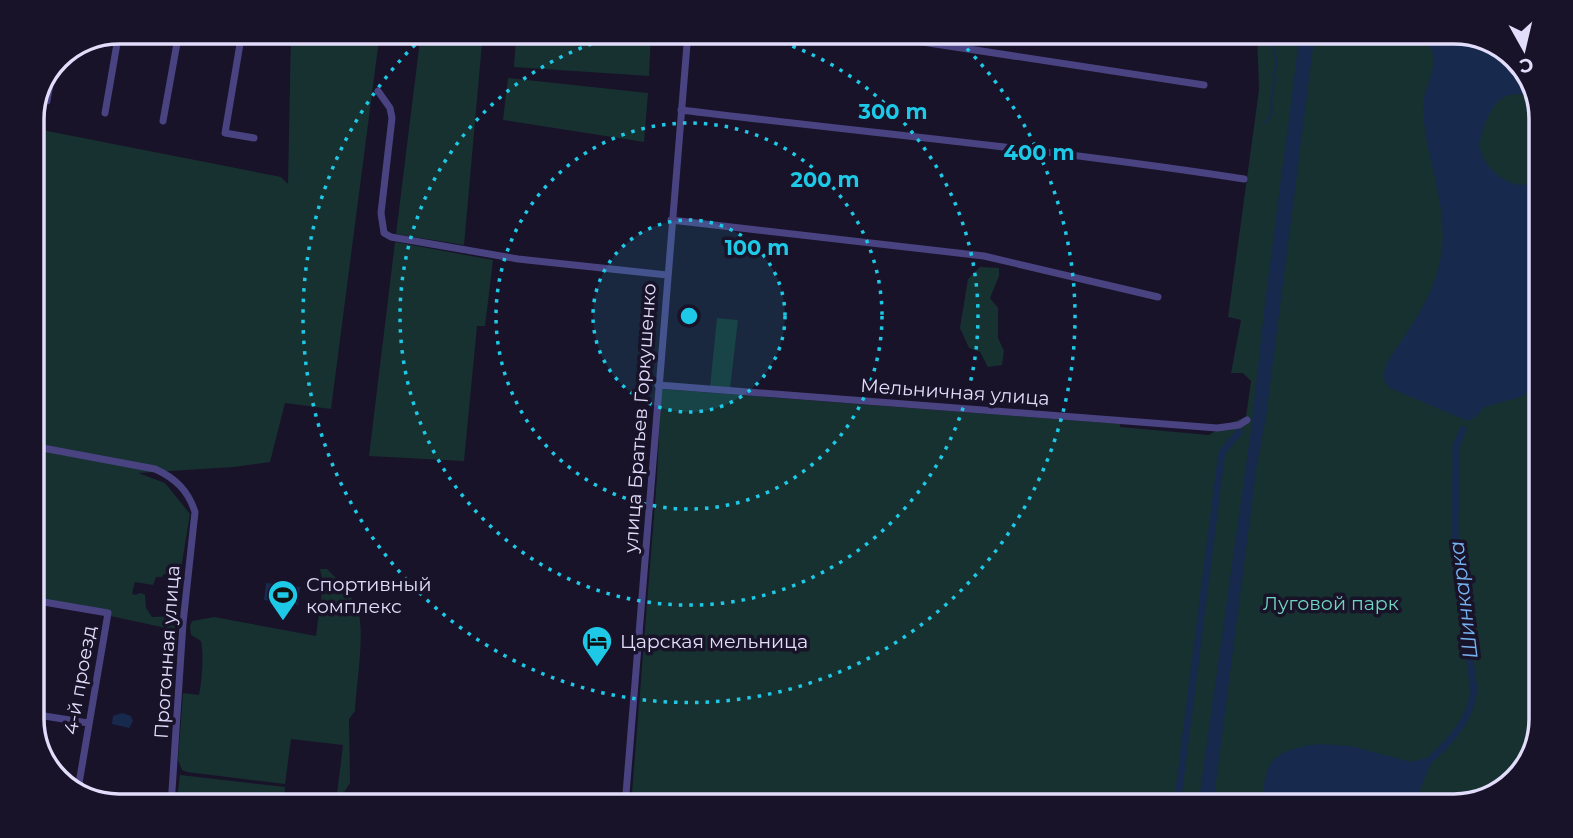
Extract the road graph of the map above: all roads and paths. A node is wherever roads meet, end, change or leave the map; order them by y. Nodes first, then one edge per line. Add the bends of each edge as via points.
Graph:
1 (117, 44) edge
2 (177, 44) edge
3 (240, 44) edge
4 (687, 44) edge
5 (963, 44) edge
6 (1204, 85) dead end
7 (378, 91) dead end
8 (48, 92) edge
9 (47, 101) dead end
10 (681, 110) junction
11 (105, 113) dead end
12 (163, 121) dead end
13 (254, 138) dead end
14 (1244, 180) dead end
15 (671, 220) junction
16 (667, 275) junction
17 (1158, 297) dead end
18 (659, 385) junction
19 (1247, 420) dead end
20 (44, 448) edge
21 (44, 604) edge
22 (44, 717) edge
23 (88, 723) junction
24 (79, 783) edge
25 (172, 794) edge
26 (626, 794) edge

1 - 11 street
2 - 12 street
3 - 13 street via 225,133
4 - 10 street, улица Братьев Горкушенко
5 - 6 street
7 - 16 street via 392,118 381,213 384,233 518,259
8 - 9 street
10 - 14 street via 1146,164
10 - 15 street, улица Братьев Горкушенко
15 - 16 street, улица Братьев Горкушенко
15 - 17 street via 984,256
16 - 18 street, улица Братьев Горкушенко
18 - 19 street, Мельничная улица via 1217,428
18 - 26 street, улица Братьев Горкушенко
20 - 25 street, Прогонная улица via 155,469 171,476 191,501 195,512
21 - 23 street, 4-й проезд via 108,612
22 - 23 street
23 - 24 street, 4-й проезд

